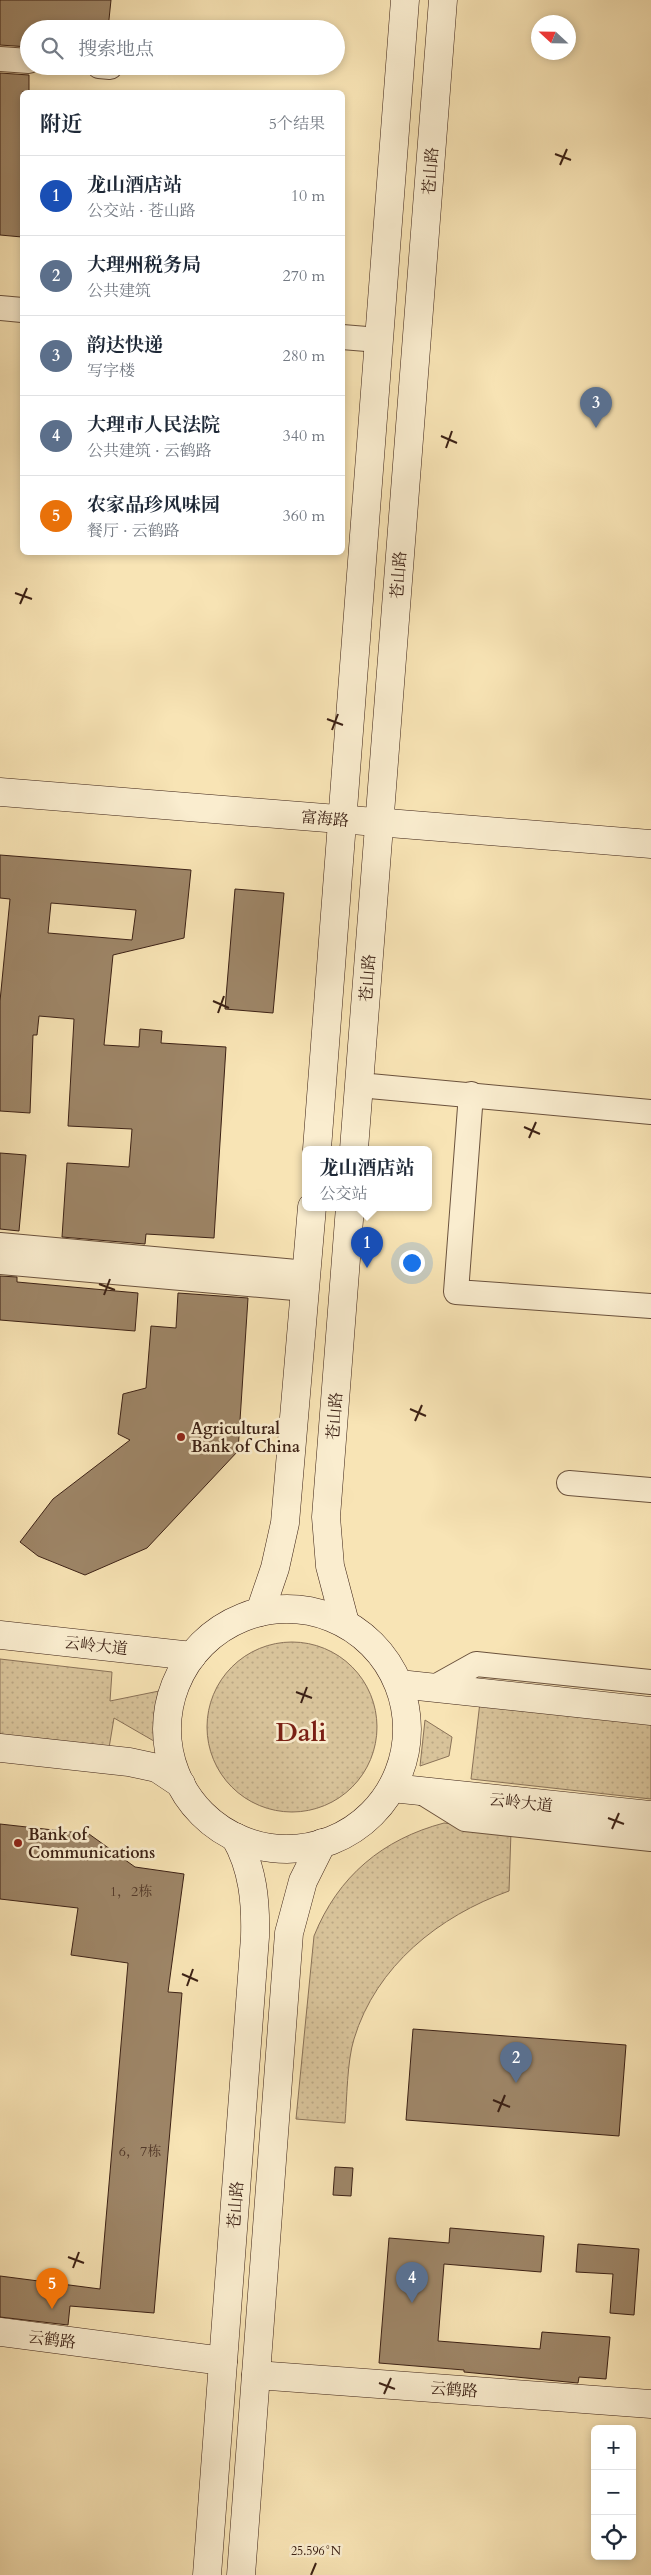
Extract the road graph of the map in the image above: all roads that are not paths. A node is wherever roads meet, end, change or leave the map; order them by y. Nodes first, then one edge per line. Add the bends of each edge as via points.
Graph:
1 (405, 0) edge
2 (443, 0) edge
3 (0, 59) edge
4 (20, 60) edge
5 (0, 308) edge
6 (20, 310) edge
7 (345, 337) edge
8 (379, 340) junction
9 (0, 792) edge
10 (342, 819) junction
11 (379, 822) junction
12 (651, 844) edge
13 (359, 1085) junction
14 (470, 1094) junction
15 (651, 1112) edge
16 (317, 1146) edge
17 (354, 1146) edge
18 (312, 1211) edge
19 (350, 1211) edge
20 (0, 1245) edge
21 (0, 1262) edge
22 (306, 1281) junction
23 (651, 1306) edge
24 (569, 1483) dead end
25 (651, 1490) edge
26 (260, 1612) junction
27 (345, 1623) junction
28 (0, 1635) edge
29 (192, 1656) junction
30 (651, 1682) edge
31 (399, 1684) junction
32 (433, 1688) junction
33 (651, 1711) edge
34 (0, 1748) edge
35 (181, 1784) junction
36 (392, 1788) junction
37 (420, 1791) junction
38 (651, 1815) edge
39 (236, 1837) junction
40 (651, 1839) edge
41 (322, 1843) junction
42 (0, 2332) edge
43 (223, 2361) junction
44 (256, 2375) junction
45 (651, 2404) edge
46 (207, 2575) edge
47 (241, 2575) edge

1 - 8 main road
2 - 11 main road, 苍山路
3 - 4 street
5 - 6 street
7 - 8 street
8 - 10 main road
9 - 10 main road, 富海路
10 - 11 main road, 富海路
10 - 16 main road
11 - 12 main road, 富海路
11 - 13 main road, 苍山路
13 - 14 street
13 - 17 main road, 苍山路
14 - 15 street
14 - 23 street via 456,1292
18 - 22 main road
19 - 27 main road, 苍山路 via 326,1518 330,1566
20 - 22 street
21 - 22 street
22 - 26 main road via 285,1523 275,1568
24 - 25 street
26 - 27 main road via 295,1609 318,1612
26 - 29 main road via 217,1631
27 - 31 main road via 376,1646
28 - 29 main road, 云岭大道
29 - 35 main road via 180,1676 168,1719 171,1756
30 - 32 street via 476,1664
31 - 32 main road
31 - 36 main road via 406,1710 407,1737 402,1763
32 - 33 main road
34 - 35 main road via 129,1762 157,1768
35 - 39 main road via 214,1824
36 - 37 main road, 云岭大道
36 - 41 main road via 359,1825
37 - 38 main road, 云岭大道
37 - 40 street via 465,1819
39 - 41 main road via 274,1848
39 - 43 main road, 苍山路 via 251,1879 255,1922
41 - 44 main road, 苍山路 via 303,1881 289,1933
42 - 43 main road, 云鹤路
43 - 46 main road, 苍山路
44 - 45 main road, 云鹤路
44 - 47 main road, 苍山路

